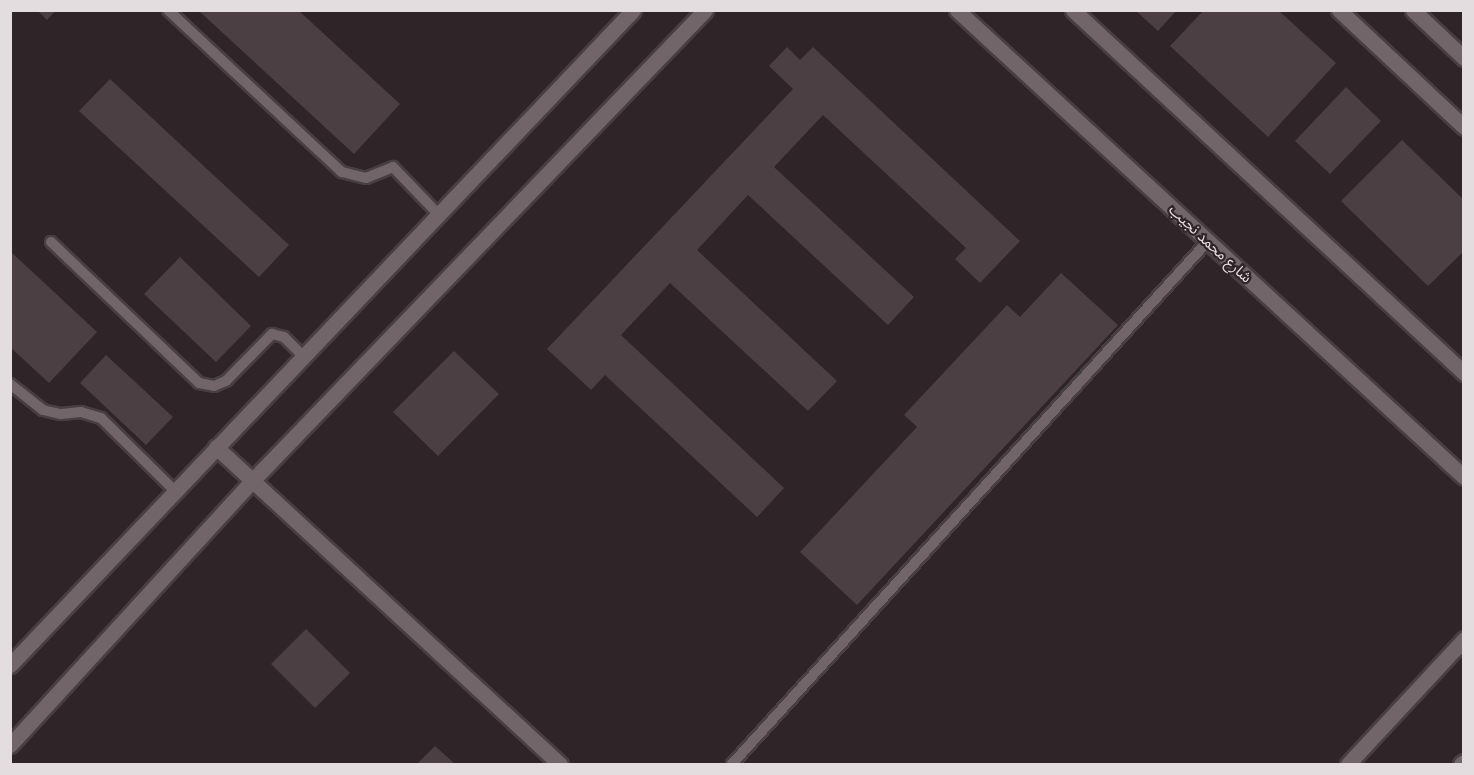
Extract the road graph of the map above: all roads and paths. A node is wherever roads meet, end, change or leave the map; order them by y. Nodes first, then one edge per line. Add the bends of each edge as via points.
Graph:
1 (168, 10) edge
2 (633, 10) edge
3 (705, 10) edge
4 (957, 10) edge
5 (1073, 10) edge
6 (1339, 10) edge
7 (1413, 10) edge
8 (1464, 58) edge
9 (1464, 127) edge
10 (438, 214) junction
11 (1208, 241) junction
12 (51, 242) dead end
13 (303, 356) junction
14 (1464, 373) edge
15 (10, 384) edge
16 (216, 447) junction
17 (1464, 477) edge
18 (251, 482) junction
19 (175, 491) junction
20 (1464, 639) edge
21 (10, 665) edge
22 (10, 745) edge
23 (560, 765) edge
24 (732, 765) edge
25 (1348, 765) edge

1 - 10 lane via 342,172 366,178 393,167
2 - 10 street
3 - 18 street
4 - 11 street, شارع محمد نجيب
5 - 14 street
6 - 9 street
7 - 8 street
10 - 13 street
11 - 17 street, شارع محمد نجيب
11 - 24 lane
12 - 13 lane via 199,383 214,386 226,381 272,334 284,337
13 - 16 street
15 - 19 lane via 43,410 61,414 81,412 101,418
16 - 18 street
16 - 19 street
18 - 22 street
18 - 23 street
19 - 21 street
20 - 25 street

